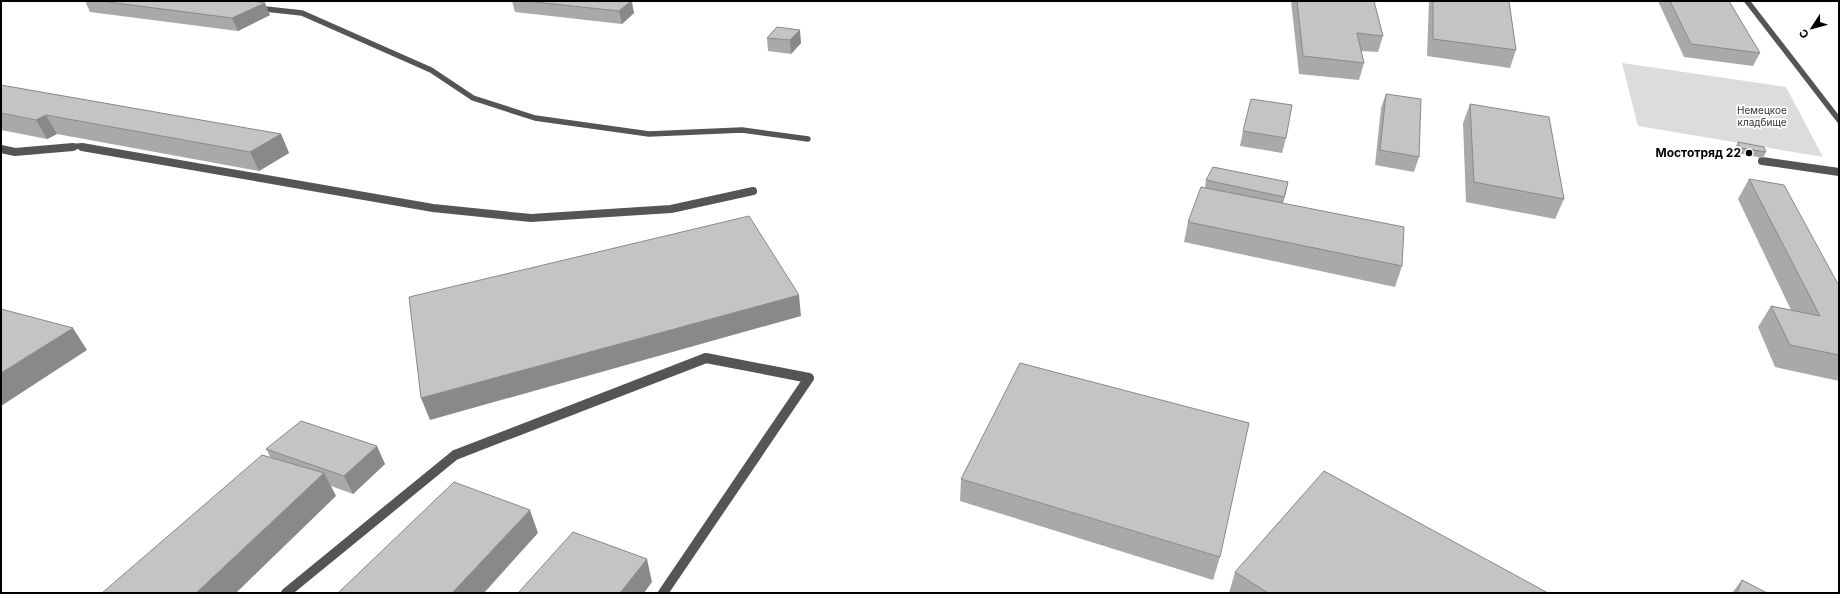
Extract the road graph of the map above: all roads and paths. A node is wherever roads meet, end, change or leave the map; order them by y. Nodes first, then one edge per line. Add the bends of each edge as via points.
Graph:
1 (1747, 1) edge
2 (249, 7) edge
3 (1839, 120) edge
4 (808, 139) dead end
5 (1, 149) edge
6 (1762, 161) dead end
7 (1839, 172) edge
8 (753, 191) dead end
9 (286, 593) edge
10 (662, 593) edge

1 - 3 street
2 - 4 street via 302,14 431,70 473,98 536,118 649,134 742,130
5 - 8 street via 15,152 79,146 433,208 530,218 671,209
6 - 7 street
9 - 10 street via 456,455 706,358 809,378

